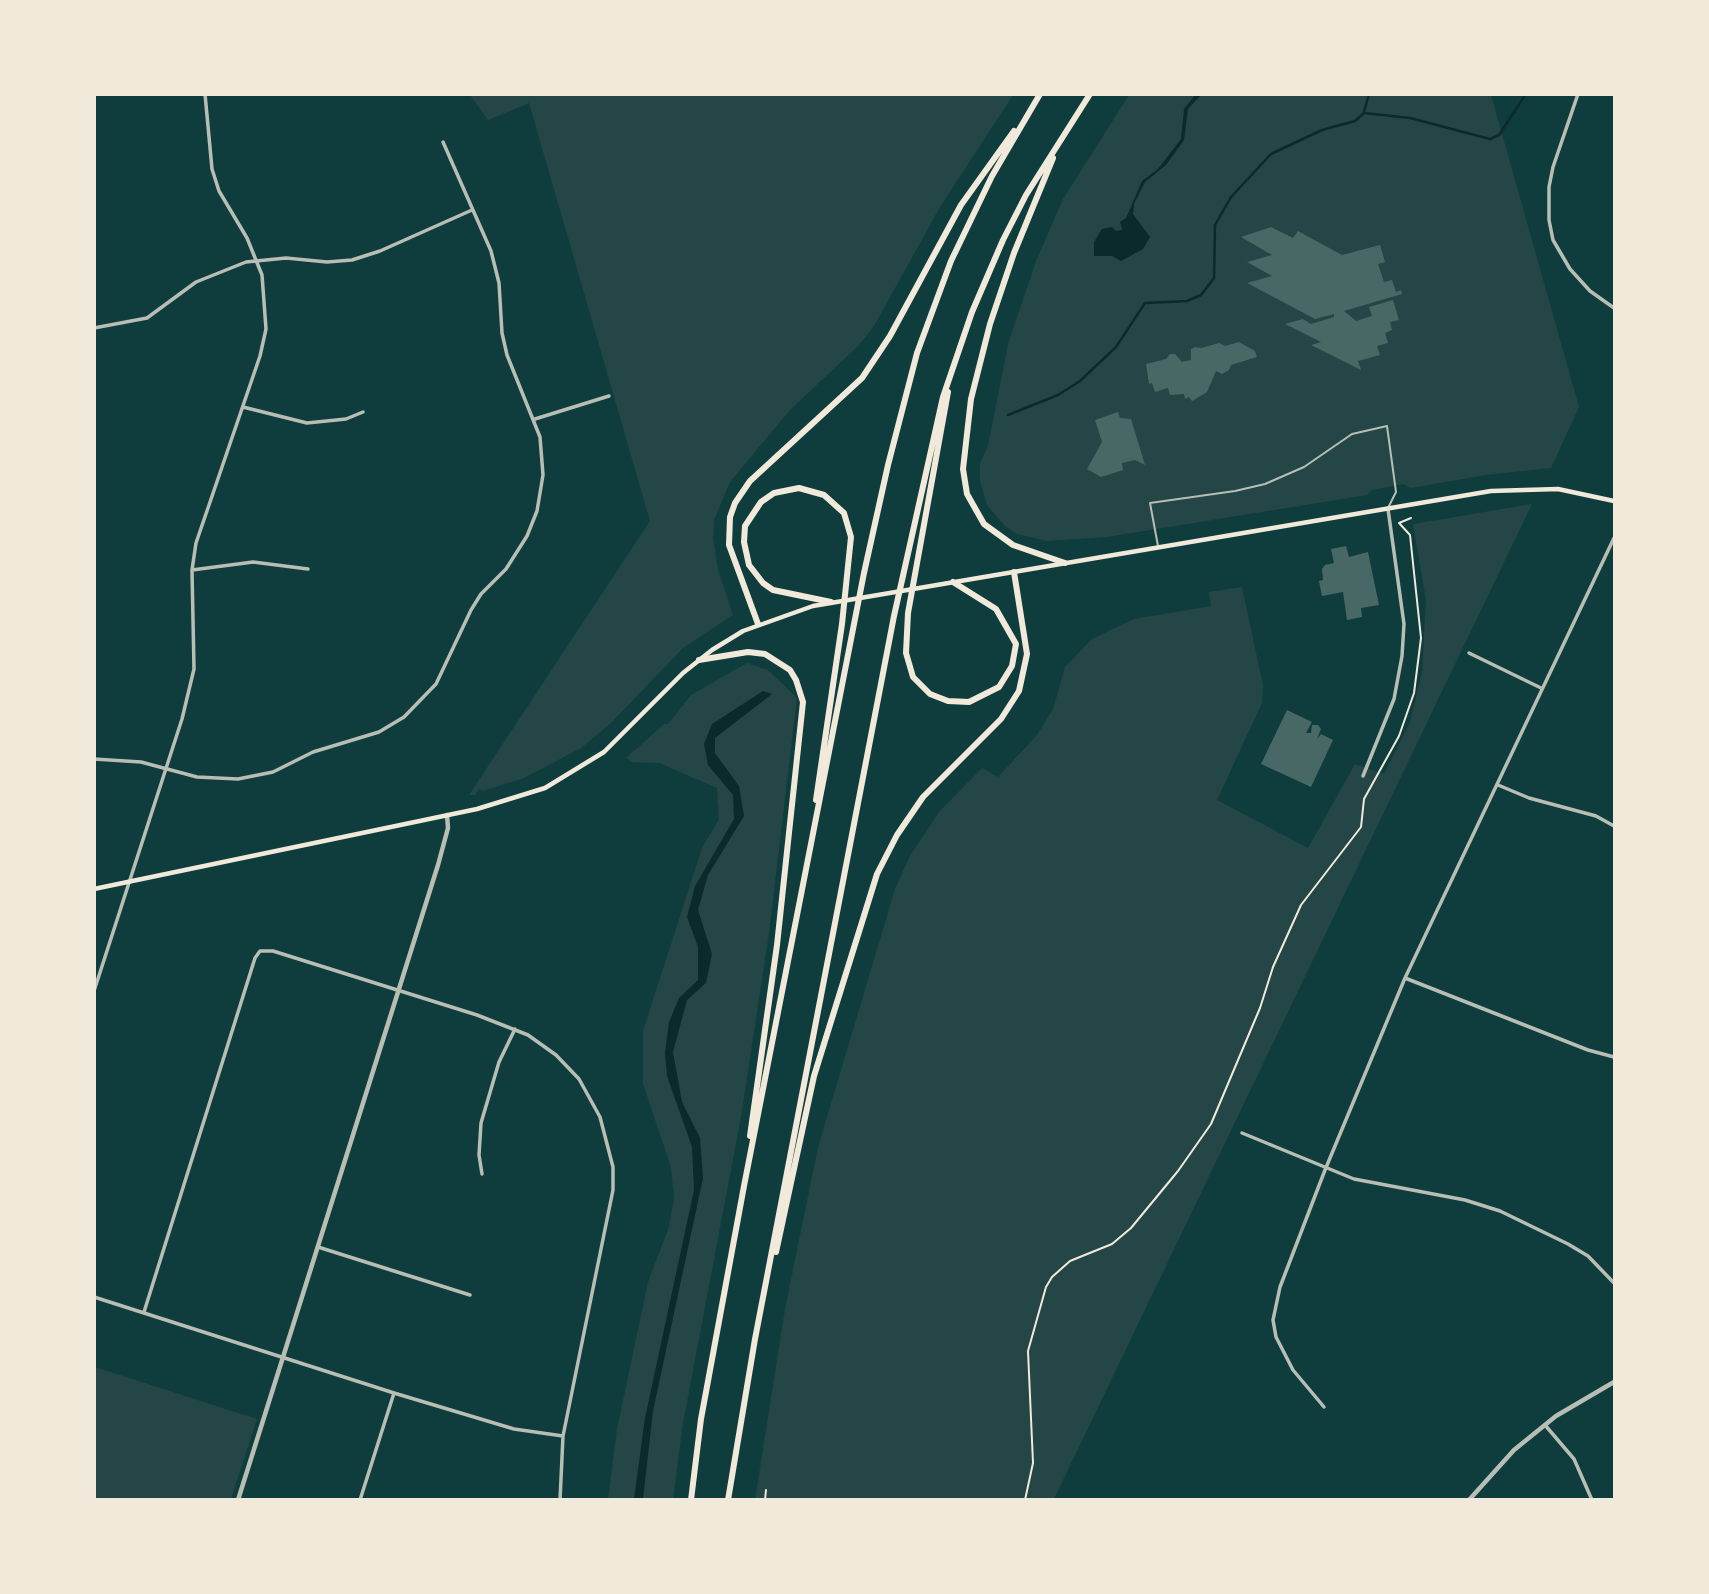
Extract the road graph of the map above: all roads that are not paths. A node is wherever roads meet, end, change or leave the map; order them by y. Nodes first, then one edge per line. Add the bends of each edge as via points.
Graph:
1 (205, 94) edge
2 (1040, 94) edge
3 (1090, 94) edge
4 (1578, 94) edge
5 (1026, 115) junction
6 (1060, 140) junction
7 (443, 142) dead end
8 (472, 210) junction
9 (256, 259) junction
10 (1615, 308) edge
11 (94, 328) edge
12 (954, 364) junction
13 (609, 396) dead end
14 (243, 407) junction
15 (363, 412) dead end
16 (535, 419) junction
17 (1615, 501) edge
18 (1388, 509) junction
19 (1615, 538) edge
20 (1158, 548) junction
21 (1065, 563) junction
22 (308, 569) dead end
23 (192, 570) junction
24 (1014, 572) junction
25 (953, 582) junction
26 (831, 603) junction
27 (758, 624) junction
28 (1469, 653) dead end
29 (699, 660) junction
30 (1541, 688) junction
31 (94, 759) edge
32 (166, 769) junction
33 (1363, 776) dead end
34 (1498, 785) junction
35 (447, 815) junction
36 (1615, 826) edge
37 (130, 881) junction
38 (803, 888) junction
39 (94, 889) edge
40 (1405, 978) junction
41 (94, 991) edge
42 (398, 991) junction
43 (515, 1029) junction
44 (1615, 1057) edge
45 (1242, 1133) dead end
46 (1325, 1170) junction
47 (482, 1174) dead end
48 (744, 1186) junction
49 (318, 1247) junction
50 (1615, 1283) edge
51 (470, 1295) dead end
52 (94, 1297) edge
53 (145, 1312) junction
54 (755, 1339) junction
55 (283, 1357) junction
56 (1615, 1382) edge
57 (394, 1393) junction
58 (1324, 1407) dead end
59 (1545, 1425) junction
60 (563, 1436) junction
61 (238, 1500) edge
62 (360, 1500) edge
63 (560, 1500) edge
64 (691, 1500) edge
65 (728, 1500) edge
66 (1469, 1500) edge
67 (1592, 1500) edge

1 - 9 street via 212,169
2 - 5 highway
3 - 6 highway
4 - 10 street via 1553,167 1549,220 1553,240 1570,269 1590,291
5 - 27 highway via 961,205 862,378 750,481 735,503 728,530 732,561
5 - 38 highway via 951,261 917,353 864,573
6 - 12 highway via 1003,240
6 - 21 highway via 990,324 971,400 963,468 967,494 984,524 1013,545
7 - 8 street
8 - 9 street via 352,260
8 - 16 street via 497,269 507,355
9 - 11 street via 205,278 148,318
9 - 14 street via 266,294 266,329
12 - 25 highway via 908,613 908,660 913,677 930,694 969,702 989,695 1007,677 1016,644 996,609
12 - 54 highway via 904,565
13 - 16 street
14 - 15 street via 307,424
14 - 23 street via 204,513
16 - 32 street via 543,475 534,522 506,569 481,594 446,668 417,705 379,732 313,752 257,776 222,780
17 - 18 main road via 1572,491 1524,488
18 - 20 main road
18 - 20 lane via 1396,492 1387,426 1352,434 1279,479 1235,491 1150,503
18 - 33 street via 1404,624 1402,656 1394,699
19 - 30 street
20 - 21 main road
21 - 24 main road
22 - 23 street via 253,562
23 - 32 street via 194,668
24 - 25 main road
24 - 54 highway via 1027,654 1019,691 1001,719 923,797 877,873 814,1076
25 - 26 main road
26 - 27 main road
26 - 38 highway via 783,594 755,574 744,542 751,513 761,502 787,489 812,490 830,498 844,513 851,537
27 - 29 main road
28 - 30 street
29 - 35 main road via 584,767 522,797
29 - 48 highway via 748,652 765,654 790,670 803,702 777,945
30 - 34 street
31 - 32 street
32 - 37 street
34 - 36 street
34 - 40 street
35 - 37 main road
35 - 42 street via 448,828
37 - 39 main road
37 - 41 street
38 - 48 highway
40 - 44 street
40 - 46 street
42 - 43 street
42 - 49 street
42 - 53 street via 273,951 260,951
43 - 47 street via 499,1062 481,1123
43 - 60 street via 556,1055 579,1079 600,1117 613,1167 613,1190
45 - 46 street
46 - 50 street via 1354,1180 1482,1204 1569,1244
46 - 58 street via 1280,1287 1273,1320 1283,1353
48 - 64 highway via 701,1419
49 - 51 street
49 - 55 street
52 - 53 street
53 - 55 street
54 - 65 highway
55 - 57 street
55 - 61 street
56 - 59 street
57 - 60 street via 514,1429
57 - 62 street
59 - 66 street via 1514,1450
59 - 67 street via 1574,1459
60 - 63 street

